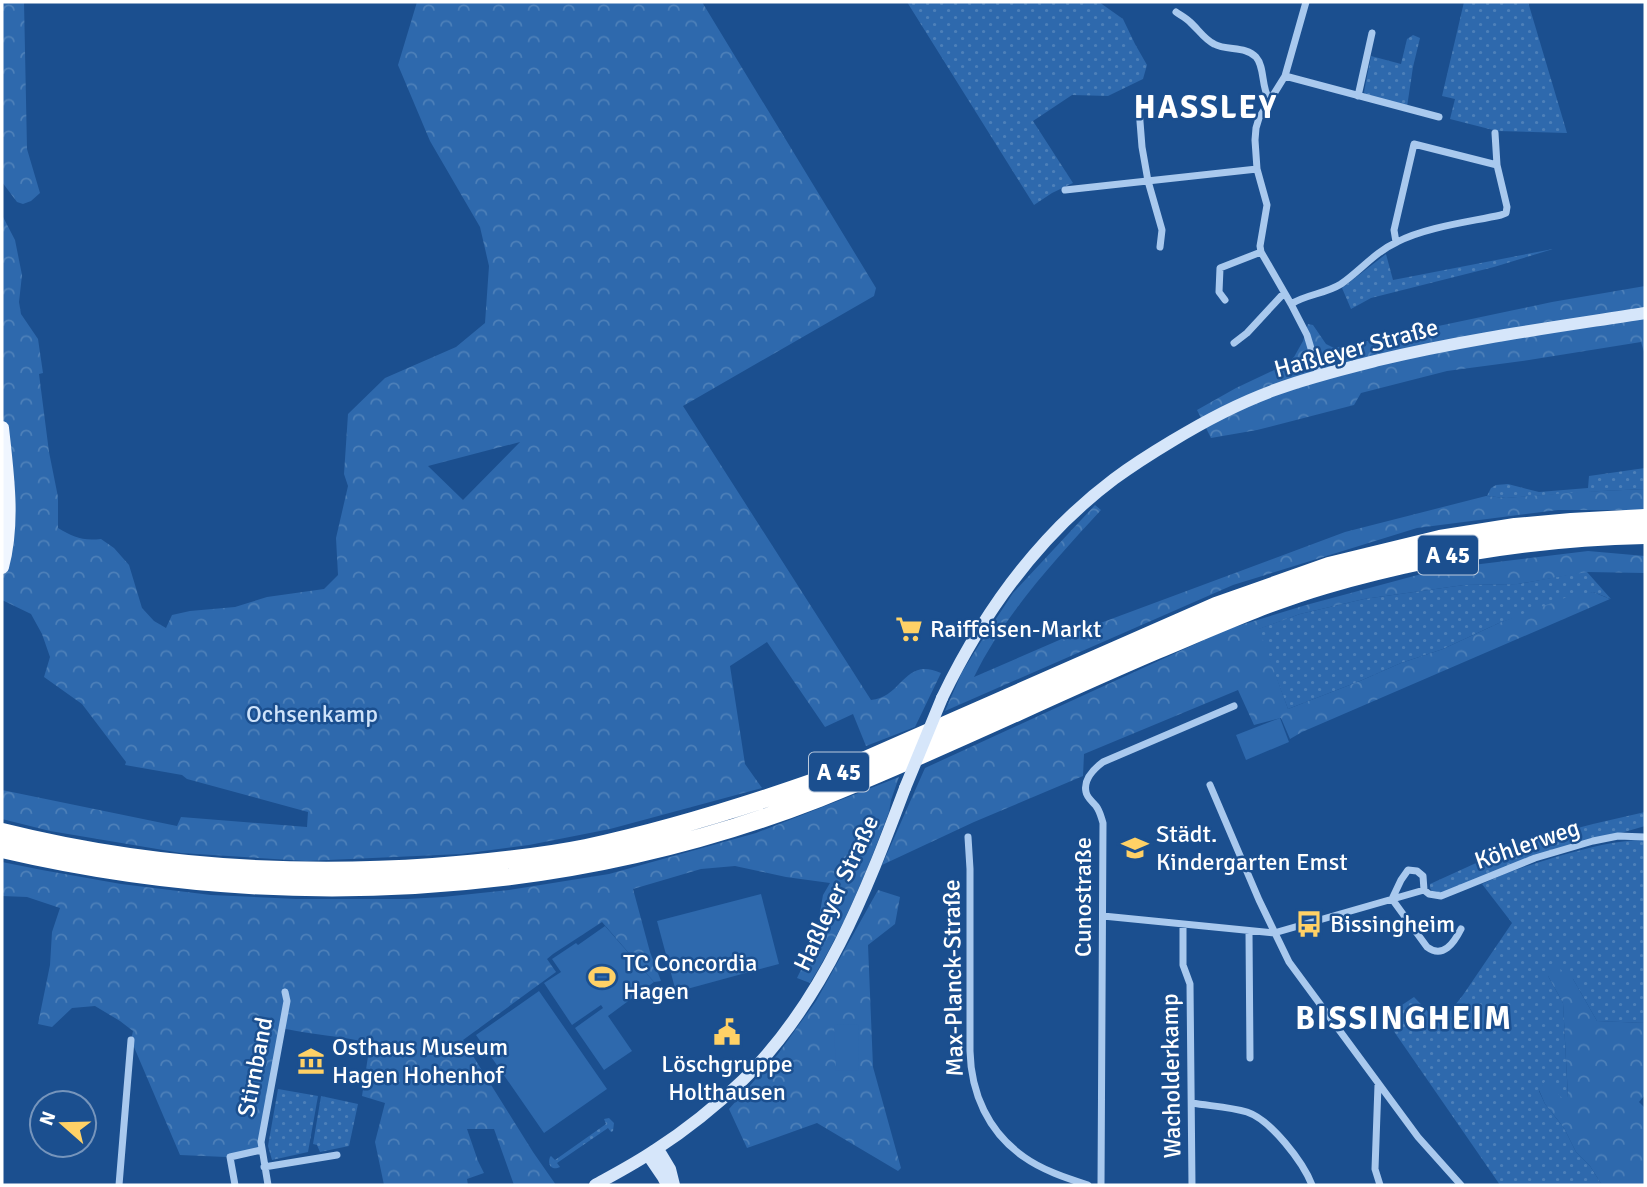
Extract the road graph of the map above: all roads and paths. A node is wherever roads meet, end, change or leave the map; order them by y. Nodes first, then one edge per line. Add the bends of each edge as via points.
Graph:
1 (1307, 2) edge
2 (1176, 12) dead end
3 (1372, 33) dead end
4 (1285, 76) junction
5 (1358, 96) junction
6 (1269, 99) junction
7 (1139, 108) dead end
8 (1439, 117) dead end
9 (1495, 133) dead end
10 (1497, 165) junction
11 (1257, 169) junction
12 (1148, 181) junction
13 (1065, 190) dead end
14 (1396, 242) junction
15 (1160, 247) dead end
16 (1261, 252) junction
17 (1284, 293) junction
18 (1225, 300) dead end
19 (1291, 304) junction
20 (1645, 313) edge
21 (1234, 343) dead end
22 (1319, 375) junction
23 (2, 428) edge
24 (1645, 518) edge
25 (1645, 535) edge
26 (1579, 538) junction
27 (1645, 546) edge
28 (2, 568) edge
29 (1234, 706) dead end
30 (1210, 785) dead end
31 (2, 832) edge
32 (968, 837) dead end
33 (1645, 837) edge
34 (2, 849) edge
35 (1424, 890) junction
36 (1392, 899) junction
37 (1103, 916) junction
38 (1183, 925) junction
39 (1461, 929) dead end
40 (1249, 932) junction
41 (1274, 933) junction
42 (285, 992) dead end
43 (131, 1040) dead end
44 (1250, 1058) dead end
45 (1378, 1085) junction
46 (1192, 1103) junction
47 (261, 1150) junction
48 (653, 1152) junction
49 (337, 1156) dead end
50 (264, 1167) junction
51 (119, 1185) edge
52 (235, 1185) edge
53 (268, 1185) edge
54 (595, 1185) edge
55 (667, 1185) edge
56 (674, 1185) edge
57 (1088, 1185) edge
58 (1101, 1185) edge
59 (1192, 1185) edge
60 (1312, 1185) edge
61 (1380, 1185) edge
62 (1461, 1185) edge

1 - 4 street
2 - 6 street via 1213,44 1255,55
3 - 5 street
4 - 5 street
4 - 6 street
5 - 8 street
6 - 11 street via 1256,128
7 - 12 street
9 - 10 street
10 - 14 street via 1506,213
10 - 14 street via 1414,144 1394,230
11 - 12 street
11 - 16 street via 1268,205
12 - 13 street
12 - 15 street via 1162,230
14 - 19 street via 1342,284
16 - 17 street
16 - 18 street via 1220,268 1219,292
17 - 19 street
17 - 21 street
19 - 22 street via 1307,335
20 - 22 main road, Haßleyer Straße via 1434,348
22 - 48 main road, Haßleyer Straße, bridge via 1209,419 1137,462 1090,498 1038,549 972,640 942,698 866,889 807,1000 778,1041 725,1097
23 - 28 main road via 9,503
24 - 31 highway, A 45 via 1515,527 1440,538 1329,566 1216,606 820,780 682,824 585,848 467,864 309,871 170,862
25 - 26 highway, A 45
26 - 27 highway via 1600,545
26 - 34 highway, A 45 via 1444,555 1321,587 1223,622 818,798 739,826 617,858 468,882 311,889 168,879 92,869
29 - 37 street, Cunostraße via 1093,770 1086,792 1103,823
30 - 41 street
32 - 57 street, Max-Planck-Straße via 970,1070 975,1091 992,1125 1014,1150
33 - 35 street, Köhlerweg via 1592,841 1440,896
35 - 36 street, Köhlerweg
35 - 36 street via 1423,876 1408,870
36 - 39 street via 1434,952 1455,941
36 - 41 street, Köhlerweg
37 - 38 street, Köhlerweg
37 - 58 street, Cunostraße
38 - 40 street, Köhlerweg
38 - 46 street, Wacholderkamp via 1184,965 1190,984
40 - 41 street, Köhlerweg
40 - 44 street
41 - 45 street via 1289,962
42 - 47 street, Stirnband
43 - 51 street
45 - 61 street via 1375,1169
45 - 62 street
46 - 59 street, Wacholderkamp
46 - 60 street via 1253,1115 1289,1147
47 - 50 street, Stirnband
47 - 52 street via 230,1157
48 - 54 main road, Haßleyer Straße
48 - 55 main road
48 - 56 main road via 670,1169
49 - 50 street
50 - 53 street, Stirnband

